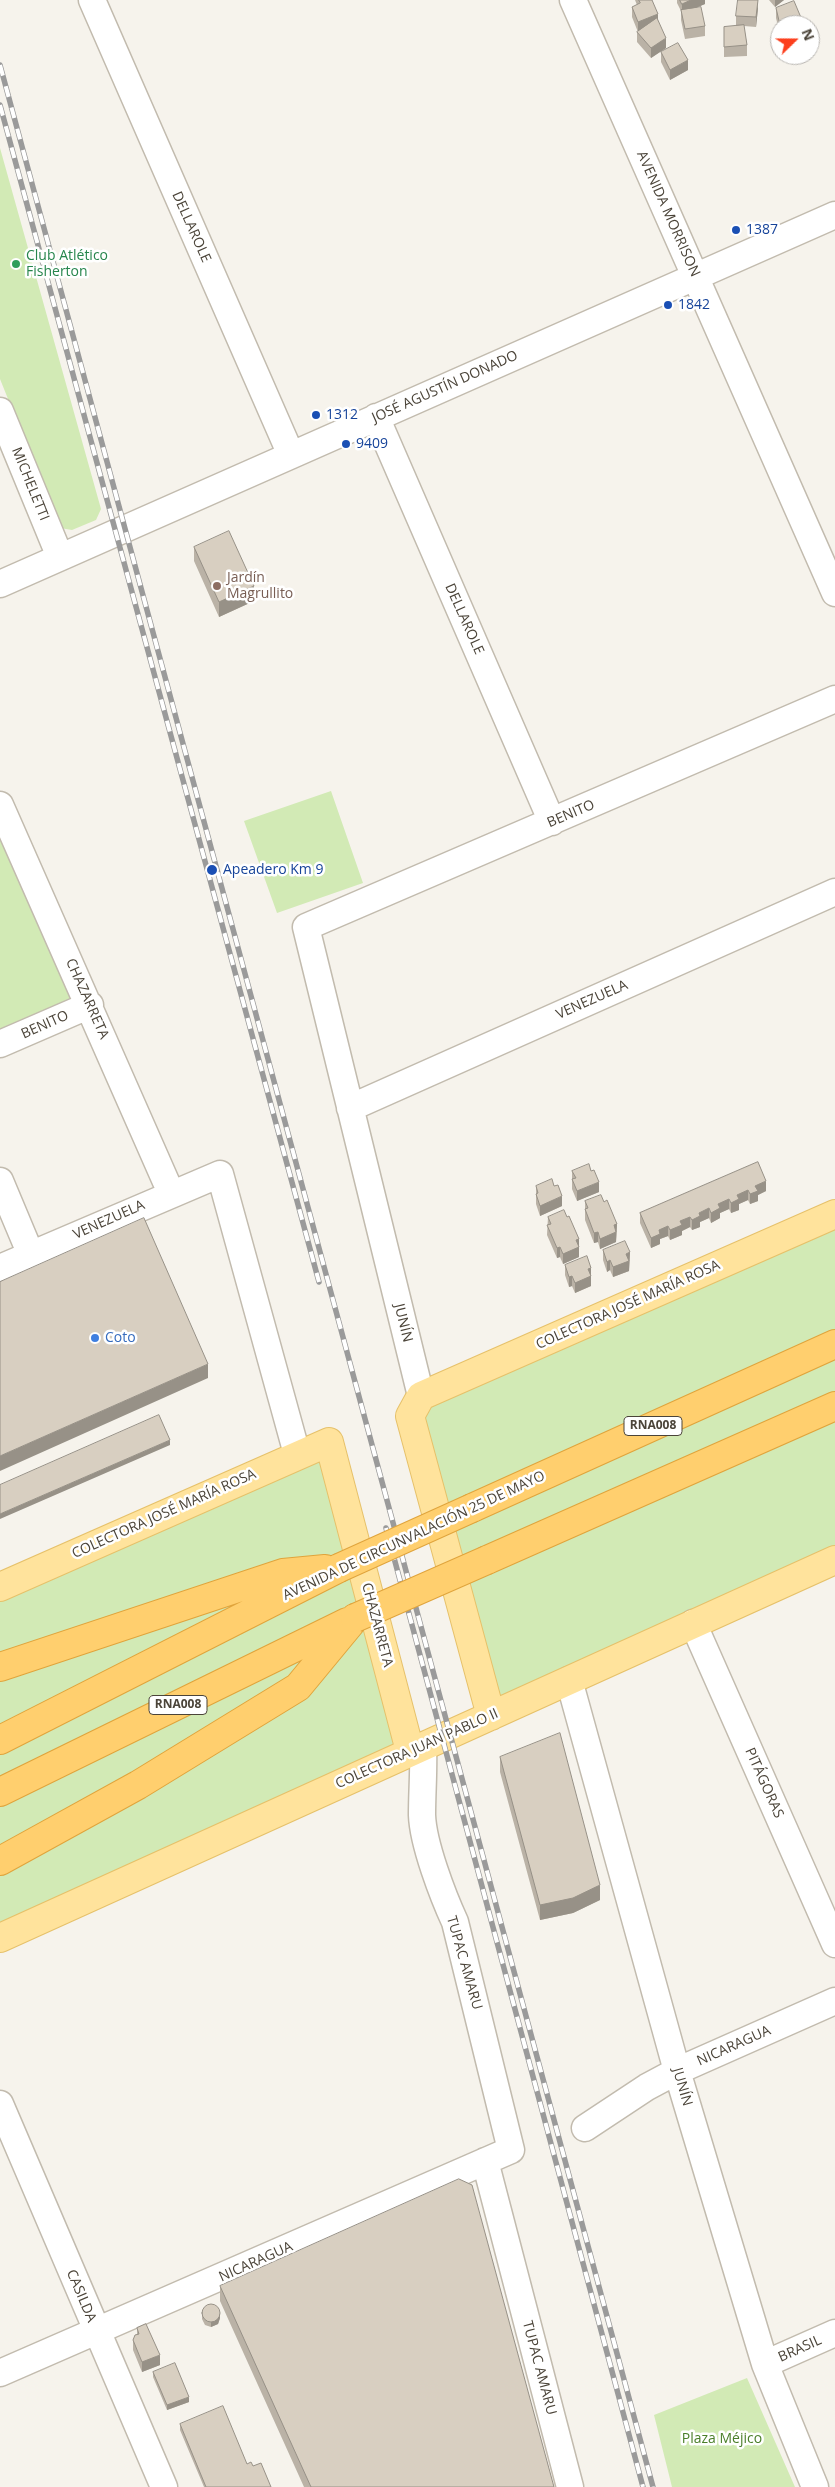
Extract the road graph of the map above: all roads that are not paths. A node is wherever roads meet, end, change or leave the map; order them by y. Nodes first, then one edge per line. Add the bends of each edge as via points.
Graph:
1 (92, 0) edge
2 (573, 0) edge
3 (835, 215) edge
4 (695, 277) junction
5 (0, 411) edge
6 (376, 417) junction
7 (291, 455) junction
8 (60, 557) junction
9 (0, 584) edge
10 (835, 593) edge
11 (835, 699) edge
12 (0, 807) edge
13 (552, 822) junction
14 (835, 892) edge
15 (306, 927) joint
16 (90, 1005) junction
17 (0, 1044) edge
18 (350, 1108) junction
19 (0, 1181) edge
20 (171, 1193) junction
21 (835, 1214) edge
22 (31, 1254) junction
23 (0, 1268) edge
24 (835, 1344) edge
25 (420, 1396) junction
26 (835, 1406) edge
27 (329, 1442) joint
28 (297, 1454) junction
29 (835, 1560) edge
30 (339, 1568) junction
31 (0, 1587) edge
32 (355, 1618) junction
33 (693, 1622) junction
34 (0, 1667) edge
35 (569, 1680) junction
36 (491, 1716) junction
37 (0, 1740) edge
38 (416, 1749) junction
39 (0, 1792) edge
40 (0, 1861) edge
41 (0, 1938) edge
42 (835, 1944) edge
43 (835, 2001) edge
44 (677, 2071) junction
45 (0, 2104) edge
46 (585, 2128) dead end
47 (512, 2150) joint
48 (485, 2161) junction
49 (96, 2332) junction
50 (835, 2333) edge
51 (765, 2364) junction
52 (0, 2373) edge
53 (164, 2487) edge
54 (570, 2487) edge
55 (815, 2487) edge

1 - 7 street, DELLAROLE
2 - 4 street, AVENIDA MORRISON
3 - 4 street, JOSÉ AGUSTÍN DONADO
4 - 6 street, JOSÉ AGUSTÍN DONADO
4 - 10 street, AVENIDA MORRISON
5 - 8 street, MICHELETTI
6 - 7 street, JOSÉ AGUSTÍN DONADO
6 - 13 street, DELLAROLE
7 - 8 street, JOSÉ AGUSTÍN DONADO
8 - 9 street, JOSÉ AGUSTÍN DONADO
11 - 13 street, BENITO
12 - 16 street, CHAZARRETA
13 - 15 street, BENITO
14 - 18 street, VENEZUELA
15 - 18 street, JUNÍN
16 - 17 street, BENITO
16 - 20 street, CHAZARRETA
18 - 25 street, JUNÍN
19 - 22 street
20 - 22 street, VENEZUELA
20 - 28 street, VENEZUELA via 220,1174
21 - 25 main road, COLECTORA JOSÉ MARÍA ROSA
22 - 23 street, VENEZUELA
24 - 30 highway, AVENIDA DE CIRCUNVALACIÓN 25 DE MAYO / RNA008, bridge
25 - 36 main road via 410,1416
26 - 32 highway, RNA008, bridge
27 - 28 main road, COLECTORA JOSÉ MARÍA ROSA
27 - 38 main road, CHAZARRETA
28 - 31 main road, COLECTORA JOSÉ MARÍA ROSA
29 - 33 main road, COLECTORA JUAN PABLO II
30 - 34 highway via 283,1573
30 - 37 highway, AVENIDA DE CIRCUNVALACIÓN 25 DE MAYO / RNA008
32 - 39 highway, RNA008
32 - 40 highway via 298,1687 138,1785
33 - 35 main road, COLECTORA JUAN PABLO II
33 - 42 street, PITÁGORAS
35 - 36 main road, COLECTORA JUAN PABLO II
35 - 44 street, JUNÍN
36 - 38 main road, COLECTORA JUAN PABLO II
38 - 41 main road, COLECTORA JUAN PABLO II
38 - 47 street, TUPAC AMARU via 424,1771 422,1817 442,1896 455,1922
43 - 44 street, NICARAGUA
44 - 46 street, NICARAGUA
44 - 51 street, JUNÍN
45 - 49 street, CASILDA
47 - 48 street, NICARAGUA
48 - 49 street, NICARAGUA
48 - 54 street, TUPAC AMARU
49 - 52 street, NICARAGUA
49 - 53 street, CASILDA
50 - 51 street, BRASIL
51 - 55 street, JUNÍN

